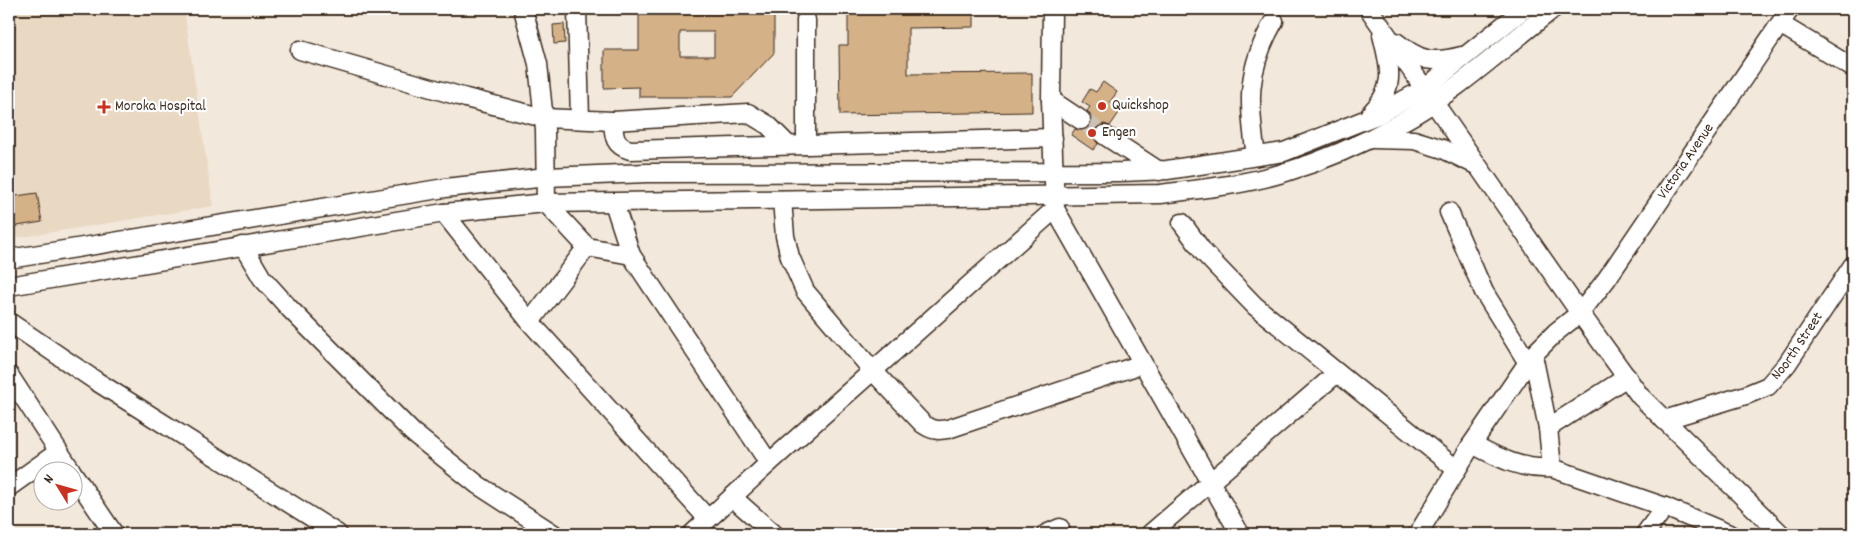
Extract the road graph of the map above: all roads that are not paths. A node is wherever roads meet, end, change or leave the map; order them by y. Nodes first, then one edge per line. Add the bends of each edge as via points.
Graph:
1 (523, 9) edge
2 (577, 9) edge
3 (1052, 9) edge
4 (1370, 9) edge
5 (1524, 9) edge
6 (1553, 9) edge
7 (1790, 9) edge
8 (806, 20) dead end
9 (1274, 21) dead end
10 (1780, 24) junction
11 (1384, 30) junction
12 (300, 50) dead end
13 (1470, 54) junction
14 (1853, 68) edge
15 (1429, 95) junction
16 (1051, 100) junction
17 (544, 118) junction
18 (580, 119) junction
19 (1081, 120) tunnel mouth
20 (1365, 120) junction
21 (613, 121) junction
22 (1104, 135) tunnel mouth
23 (1053, 138) junction
24 (1369, 139) junction
25 (788, 145) junction
26 (806, 145) junction
27 (1256, 156) junction
28 (1479, 166) junction
29 (1159, 171) junction
30 (1054, 172) junction
31 (547, 177) junction
32 (782, 200) junction
33 (546, 202) junction
34 (614, 203) junction
35 (1054, 203) junction
36 (1449, 212) dead end
37 (444, 214) junction
38 (1182, 224) dead end
39 (243, 246) junction
40 (588, 247) junction
41 (631, 254) junction
42 (9, 259) edge
43 (1853, 264) edge
44 (9, 286) edge
45 (1580, 313) junction
46 (9, 322) edge
47 (530, 322) junction
48 (1531, 359) junction
49 (1142, 364) junction
50 (873, 371) junction
51 (1337, 373) junction
52 (9, 374) edge
53 (1628, 377) junction
54 (1664, 420) junction
55 (1548, 428) junction
56 (1472, 444) junction
57 (58, 452) junction
58 (64, 460) edge
59 (769, 463) junction
60 (1552, 468) junction
61 (1456, 469) junction
62 (1209, 482) junction
63 (9, 487) edge
64 (82, 487) edge
65 (732, 497) junction
66 (1665, 507) junction
67 (708, 519) junction
68 (114, 534) edge
69 (338, 534) edge
70 (554, 534) edge
71 (692, 534) edge
72 (774, 534) edge
73 (1150, 534) edge
74 (1240, 534) edge
75 (1418, 534) edge
76 (1645, 534) edge
77 (1729, 534) edge
78 (1781, 534) edge

1 - 17 street via 538,64
2 - 18 street
3 - 16 street
4 - 11 street
5 - 13 street
6 - 15 street via 1455,86
7 - 10 street, Victoria Avenue
8 - 26 street
9 - 27 street via 1263,41 1250,92
10 - 14 street
10 - 45 street, Victoria Avenue via 1611,273
11 - 13 street via 1416,56 1430,61
11 - 15 street
11 - 20 street via 1390,83 1382,102
12 - 17 street
13 - 15 street
15 - 20 street
15 - 24 street via 1399,124
15 - 28 street
16 - 19 street
16 - 23 street
17 - 18 street
17 - 31 street
18 - 21 street
20 - 27 street via 1284,152
21 - 25 street via 748,113 768,125
21 - 25 street via 614,139 621,147 630,150
22 - 29 street
23 - 26 street
23 - 30 street
24 - 28 street via 1414,140
24 - 35 street via 1284,173 1242,183
25 - 26 street
27 - 29 street
28 - 45 street
29 - 30 street
30 - 31 street via 647,173
30 - 35 street
31 - 33 street
31 - 42 street via 445,188
32 - 34 street
32 - 35 street
32 - 50 street via 790,257 805,291
33 - 34 street
33 - 37 street
33 - 40 street
34 - 41 street
35 - 49 street
35 - 50 street
36 - 48 street via 1484,292
37 - 39 street
37 - 47 street
38 - 51 street via 1204,253 1254,306
39 - 44 street
39 - 70 street via 268,284 412,432 478,485
40 - 41 street
40 - 47 street
41 - 59 street
43 - 54 street, Noorth Street via 1787,364 1768,386
45 - 48 street, Victoria Avenue via 1556,332
45 - 53 street
46 - 69 street
47 - 67 street
48 - 55 street
48 - 56 street, Victoria Avenue
49 - 50 street via 936,431 923,424
49 - 62 street
50 - 59 street
51 - 61 street
51 - 62 street
52 - 57 street
53 - 54 street via 1640,396
53 - 55 street
54 - 78 street
55 - 60 street
56 - 60 street via 1507,462 1536,469
56 - 61 street, Victoria Avenue
57 - 58 street
57 - 63 street
59 - 65 street
60 - 66 street
61 - 75 street, Victoria Avenue
62 - 73 street
62 - 74 street
64 - 68 street
65 - 67 street
65 - 72 street
66 - 76 street
66 - 77 street
67 - 71 street

